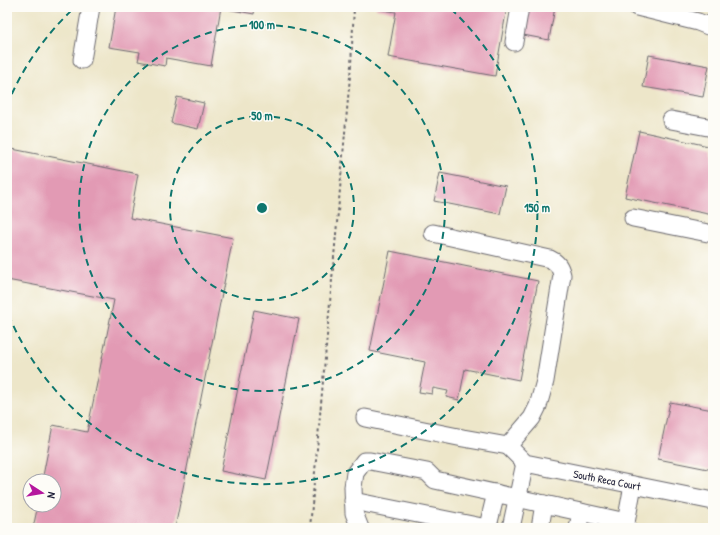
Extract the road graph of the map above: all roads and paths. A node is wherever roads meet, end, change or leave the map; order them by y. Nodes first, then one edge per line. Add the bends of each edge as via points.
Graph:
1 (91, 7) edge
2 (354, 7) edge
3 (520, 7) edge
4 (637, 7) edge
5 (713, 22) edge
6 (514, 42) dead end
7 (82, 60) dead end
8 (671, 120) dead end
9 (713, 128) edge
10 (633, 218) dead end
11 (433, 233) dead end
12 (713, 234) edge
13 (365, 418) dead end
14 (508, 446) junction
15 (525, 463) junction
16 (633, 485) junction
17 (496, 493) junction
18 (517, 498) junction
19 (353, 501) junction
20 (713, 501) edge
21 (544, 504) junction
22 (580, 520) edge
23 (605, 523) edge
24 (625, 525) edge
25 (310, 528) edge
26 (360, 528) edge
27 (511, 528) edge
28 (540, 528) edge

1 - 7 street
2 - 25 path
3 - 6 street
4 - 5 street via 708,26
8 - 9 street
10 - 12 street
11 - 14 street via 550,259 560,268 562,275 545,381 538,406 532,418
13 - 14 street
14 - 15 street
15 - 16 street, South Reca Court
15 - 18 street
16 - 20 street, South Reca Court
16 - 24 street
17 - 18 street
17 - 19 street via 487,527
17 - 19 street via 435,480 427,472 364,461 355,473
18 - 21 street
18 - 27 street
19 - 26 street via 354,513
21 - 22 street
21 - 28 street
22 - 23 street
23 - 24 street

